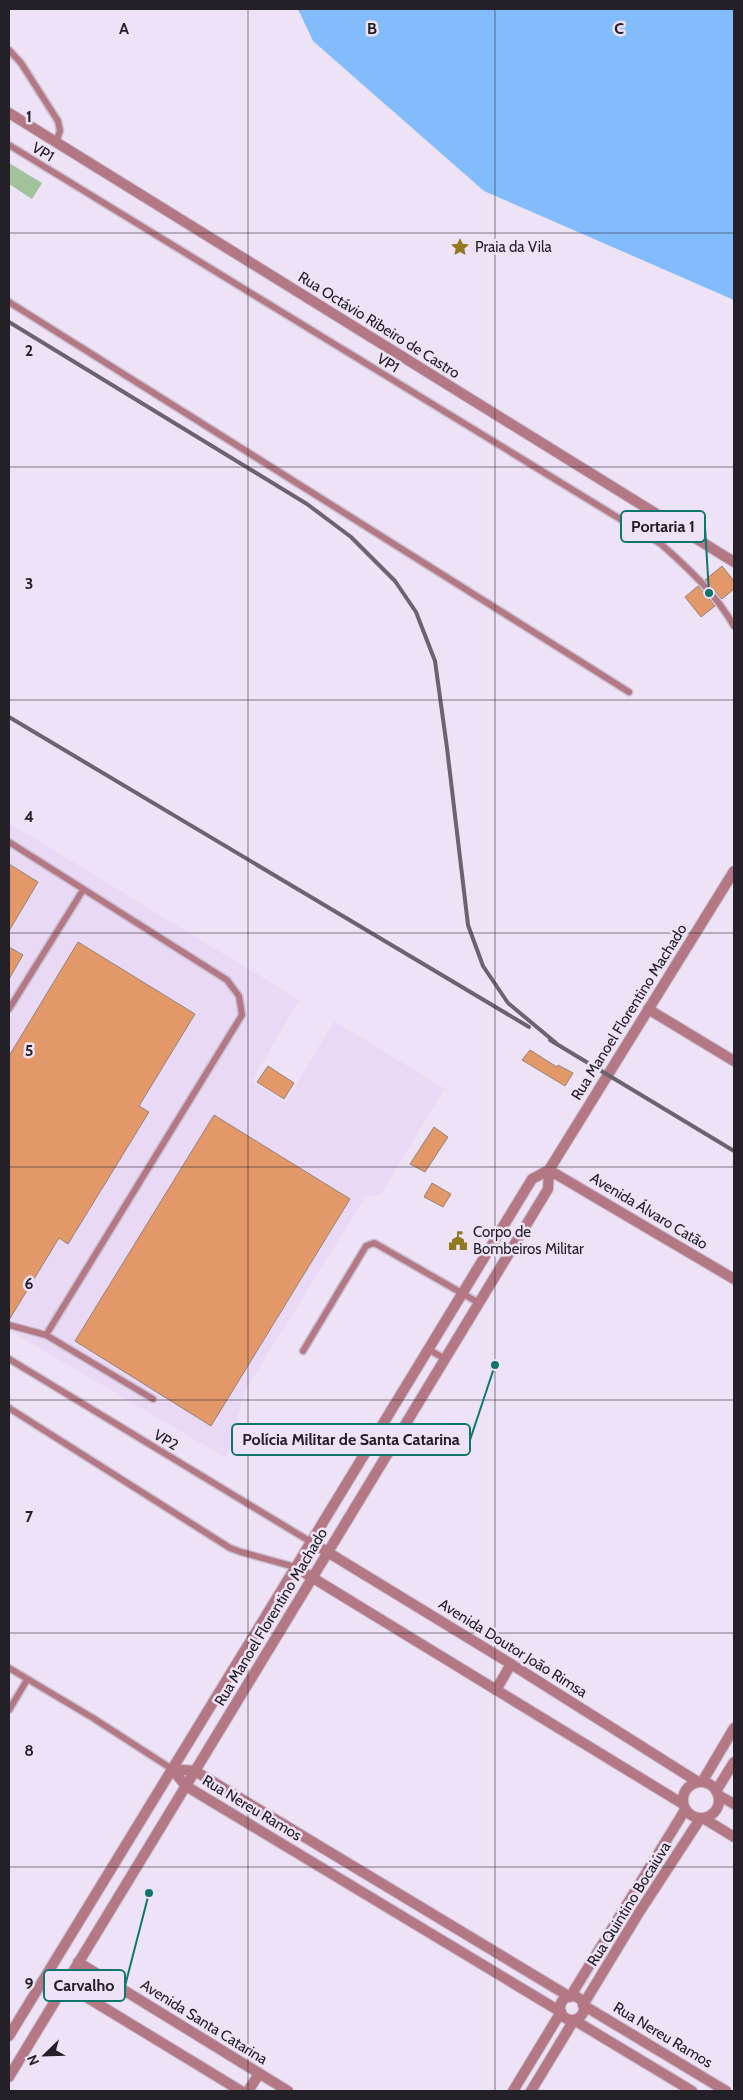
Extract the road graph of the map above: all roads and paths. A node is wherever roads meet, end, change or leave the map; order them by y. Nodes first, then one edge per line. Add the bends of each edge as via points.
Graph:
1 (9, 50) edge
2 (9, 112) edge
3 (56, 142) junction
4 (9, 146) edge
5 (9, 302) edge
6 (734, 562) edge
7 (734, 626) edge
8 (629, 692) dead end
9 (9, 842) edge
10 (734, 871) edge
11 (83, 890) junction
12 (9, 1009) edge
13 (648, 1009) junction
14 (734, 1061) edge
15 (549, 1170) junction
16 (734, 1279) edge
17 (462, 1294) junction
18 (479, 1303) junction
19 (9, 1325) edge
20 (46, 1335) junction
21 (428, 1349) junction
22 (303, 1352) dead end
23 (9, 1359) edge
24 (445, 1359) junction
25 (153, 1399) dead end
26 (9, 1408) edge
27 (311, 1542) junction
28 (328, 1552) junction
29 (295, 1567) junction
30 (312, 1577) junction
31 (511, 1664) junction
32 (9, 1668) edge
33 (27, 1680) junction
34 (496, 1690) junction
35 (9, 1710) edge
36 (734, 1728) edge
37 (734, 1762) edge
38 (172, 1769) junction
39 (195, 1771) junction
40 (700, 1782) junction
41 (186, 1786) junction
42 (717, 1793) junction
43 (734, 1804) edge
44 (684, 1807) junction
45 (702, 1818) junction
46 (734, 1837) edge
47 (387, 1887) junction
48 (378, 1902) junction
49 (628, 1903) junction
50 (640, 1911) junction
51 (495, 1952) junction
52 (78, 1962) junction
53 (486, 1967) junction
54 (65, 1984) junction
55 (570, 1997) junction
56 (583, 2005) junction
57 (561, 2012) junction
58 (574, 2020) junction
59 (9, 2036) edge
60 (259, 2074) junction
61 (700, 2076) junction
62 (9, 2077) edge
63 (241, 2091) edge
64 (248, 2091) edge
65 (288, 2091) edge
66 (513, 2091) edge
67 (531, 2091) edge
68 (692, 2091) edge
69 (726, 2091) edge

1 - 3 lane via 58,121 60,131
2 - 3 street, Rua Octávio Ribeiro de Castro
3 - 6 street, Rua Octávio Ribeiro de Castro
4 - 7 lane, VP1 via 661,544 700,580
5 - 8 lane
9 - 11 lane
10 - 13 street, Rua Manoel Florentino Machado
11 - 12 lane
11 - 20 lane via 227,980 239,996 242,1015
13 - 14 street
13 - 15 street, Rua Manoel Florentino Machado
15 - 16 street, Avenida Álvaro Catão
15 - 17 street, Rua Manoel Florentino Machado via 532,1179
15 - 18 street, Rua Manoel Florentino Machado via 548,1188
17 - 18 lane
17 - 21 street, Rua Manoel Florentino Machado
17 - 22 lane via 378,1245 370,1244
18 - 24 street, Rua Manoel Florentino Machado
19 - 20 lane
20 - 25 lane
21 - 24 lane
21 - 27 street, Rua Manoel Florentino Machado
23 - 27 lane, VP2
24 - 28 street, Rua Manoel Florentino Machado
26 - 29 lane via 230,1548
27 - 28 street, Avenida Doutor João Rimsa
27 - 29 street, Rua Manoel Florentino Machado
28 - 30 street, Rua Manoel Florentino Machado
28 - 31 street, Avenida Doutor João Rimsa
29 - 30 street
29 - 38 street, Rua Manoel Florentino Machado
30 - 34 street
30 - 39 street, Rua Manoel Florentino Machado
31 - 34 street
31 - 40 street, Avenida Doutor João Rimsa
32 - 33 lane
33 - 35 lane
33 - 38 lane
34 - 44 street
36 - 40 street
37 - 42 street
38 - 39 street, Rua Nereu Ramos
38 - 41 street, Rua Nereu Ramos
38 - 59 street, Rua Manoel Florentino Machado
39 - 41 street, Rua Manoel Florentino Machado
39 - 47 street, Rua Nereu Ramos
40 - 42 street via 708,1783
40 - 44 street via 688,1788 682,1798
41 - 48 street, Rua Nereu Ramos
41 - 52 street, Rua Manoel Florentino Machado
42 - 43 street
42 - 45 street via 719,1800 715,1811 711,1816
44 - 45 street via 694,1817
44 - 49 street, Rua Quintino Bocaiúva
45 - 46 street
45 - 50 street, Rua Quintino Bocaiúva
47 - 48 street
47 - 51 street, Rua Nereu Ramos
48 - 53 street, Rua Nereu Ramos
49 - 50 street
49 - 55 street, Rua Quintino Bocaiúva
50 - 56 street, Rua Quintino Bocaiúva
51 - 53 street
51 - 55 street, Rua Nereu Ramos
52 - 54 street, Rua Manoel Florentino Machado
52 - 60 street, Avenida Santa Catarina
53 - 57 street, Rua Nereu Ramos
54 - 62 street, Rua Manoel Florentino Machado
54 - 63 street
55 - 56 street via 577,1998
55 - 57 street via 562,2002
56 - 58 street via 583,2013
56 - 61 street, Rua Nereu Ramos
57 - 58 street via 567,2020
57 - 66 street
58 - 67 street
58 - 68 street
60 - 64 street
60 - 65 street, Avenida Santa Catarina
61 - 68 street
61 - 69 street, Rua Nereu Ramos

